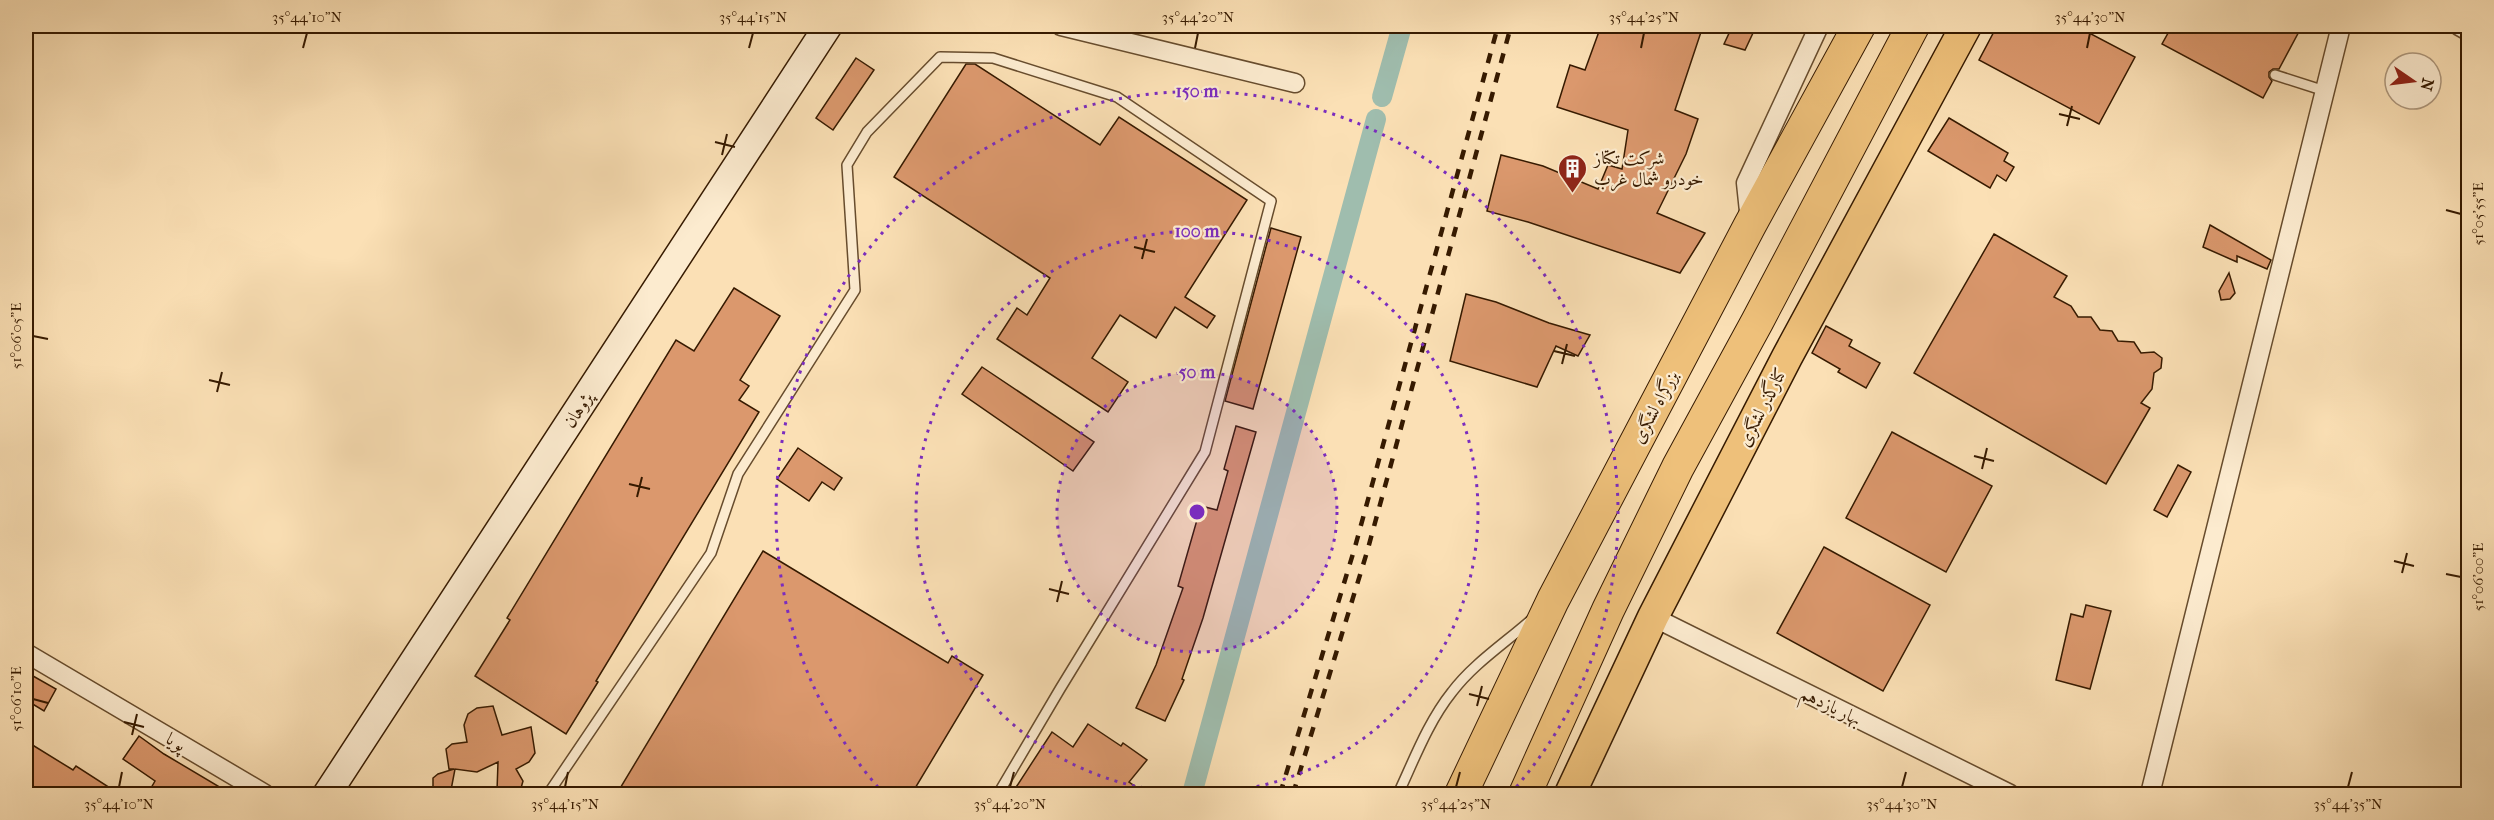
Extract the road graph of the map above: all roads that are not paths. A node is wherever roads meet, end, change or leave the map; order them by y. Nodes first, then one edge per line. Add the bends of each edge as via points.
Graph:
1 (828, 26) edge
2 (1061, 26) edge
3 (1819, 26) edge
4 (1859, 26) edge
5 (1913, 26) edge
6 (1966, 26) edge
7 (2342, 26) edge
8 (2459, 26) edge
9 (2469, 31) edge
10 (2276, 75) dead end
11 (1296, 83) dead end
12 (2325, 92) junction
13 (1750, 225) junction
14 (1553, 600) junction
15 (1653, 617) junction
16 (26, 653) edge
17 (265, 795) edge
18 (327, 795) edge
19 (548, 795) edge
20 (998, 795) edge
21 (1398, 795) edge
22 (1461, 795) edge
23 (1525, 795) edge
24 (1570, 795) edge
25 (2010, 795) edge
26 (2150, 795) edge

1 - 18 main road, پژوهان
2 - 11 street
3 - 13 street via 1746,183
4 - 13 highway, بزرگراه لشگری
5 - 23 highway via 1678,467
6 - 15 main road, کنارگذر لشگری via 1787,357
7 - 12 street
8 - 9 street
10 - 12 lane
12 - 26 street
13 - 14 highway, بزرگراه لشگری
14 - 21 lane via 1452,691 1432,719
14 - 22 highway, بزرگراه لشگری
15 - 24 main road, کنارگذر لشگری
15 - 25 street, بهار یازدهم
16 - 17 street, پویا
19 - 20 lane via 711,554 738,474 855,290 847,165 867,132 939,57 993,58 1117,97 1271,201 1205,453

